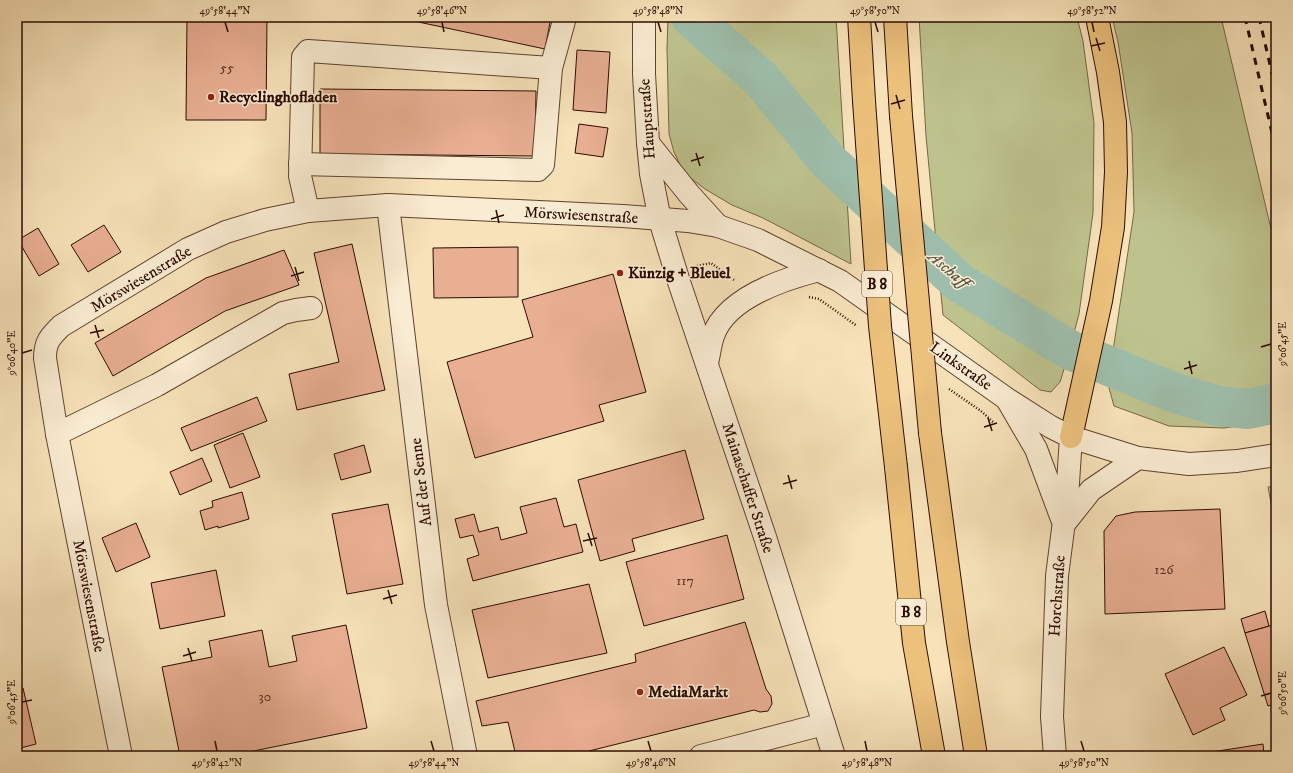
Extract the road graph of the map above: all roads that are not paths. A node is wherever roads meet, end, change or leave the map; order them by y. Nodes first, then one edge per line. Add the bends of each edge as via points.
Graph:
1 (859, 17) edge
2 (895, 17) edge
3 (1097, 17) edge
4 (564, 21) dead end
5 (643, 27) edge
6 (551, 68) junction
7 (648, 143) junction
8 (300, 164) junction
9 (388, 205) junction
10 (308, 211) junction
11 (660, 220) junction
12 (718, 226) junction
13 (819, 270) junction
14 (312, 308) dead end
15 (707, 363) junction
16 (1007, 399) junction
17 (58, 434) junction
18 (1071, 437) junction
19 (1276, 455) edge
20 (1138, 458) junction
21 (1064, 524) junction
22 (824, 724) junction
23 (121, 756) edge
24 (466, 756) edge
25 (701, 756) edge
26 (834, 756) edge
27 (934, 756) edge
28 (976, 756) edge
29 (1055, 756) edge

1 - 27 highway, B 8, bridge via 880,326 914,643
2 - 28 highway, B 8, bridge via 901,116 930,433
3 - 18 highway via 1115,122 1113,228 1101,301
4 - 6 street
5 - 7 street, Hauptstraße
6 - 8 street via 543,165 538,170
6 - 8 street via 308,51 302,57
7 - 11 street, Hauptstraße
7 - 12 street
8 - 10 street via 300,176
9 - 10 street, Mörswiesenstraße
9 - 11 street, Mörswiesenstraße
9 - 24 street, Auf der Senne via 436,605
10 - 17 street, Mörswiesenstraße via 226,232 188,249 61,326 50,336 45,348
11 - 12 street, Linkstraße
11 - 15 street, Mainaschaffer Straße
12 - 13 street, Linkstraße via 758,240
13 - 15 street via 768,286 733,308 721,320 713,336
13 - 16 street, Linkstraße via 840,281
14 - 17 street via 283,313 157,385
15 - 22 street, Mainaschaffer Straße
16 - 18 street, Linkstraße
16 - 21 street via 1036,449
17 - 23 street, Mörswiesenstraße
18 - 20 street, Linkstraße
18 - 21 street, Horchstraße
19 - 20 street, Linkstraße via 1189,464
20 - 21 street via 1091,490
21 - 29 street, Horchstraße via 1056,584 1052,717
22 - 25 street
22 - 26 street, Mainaschaffer Straße

